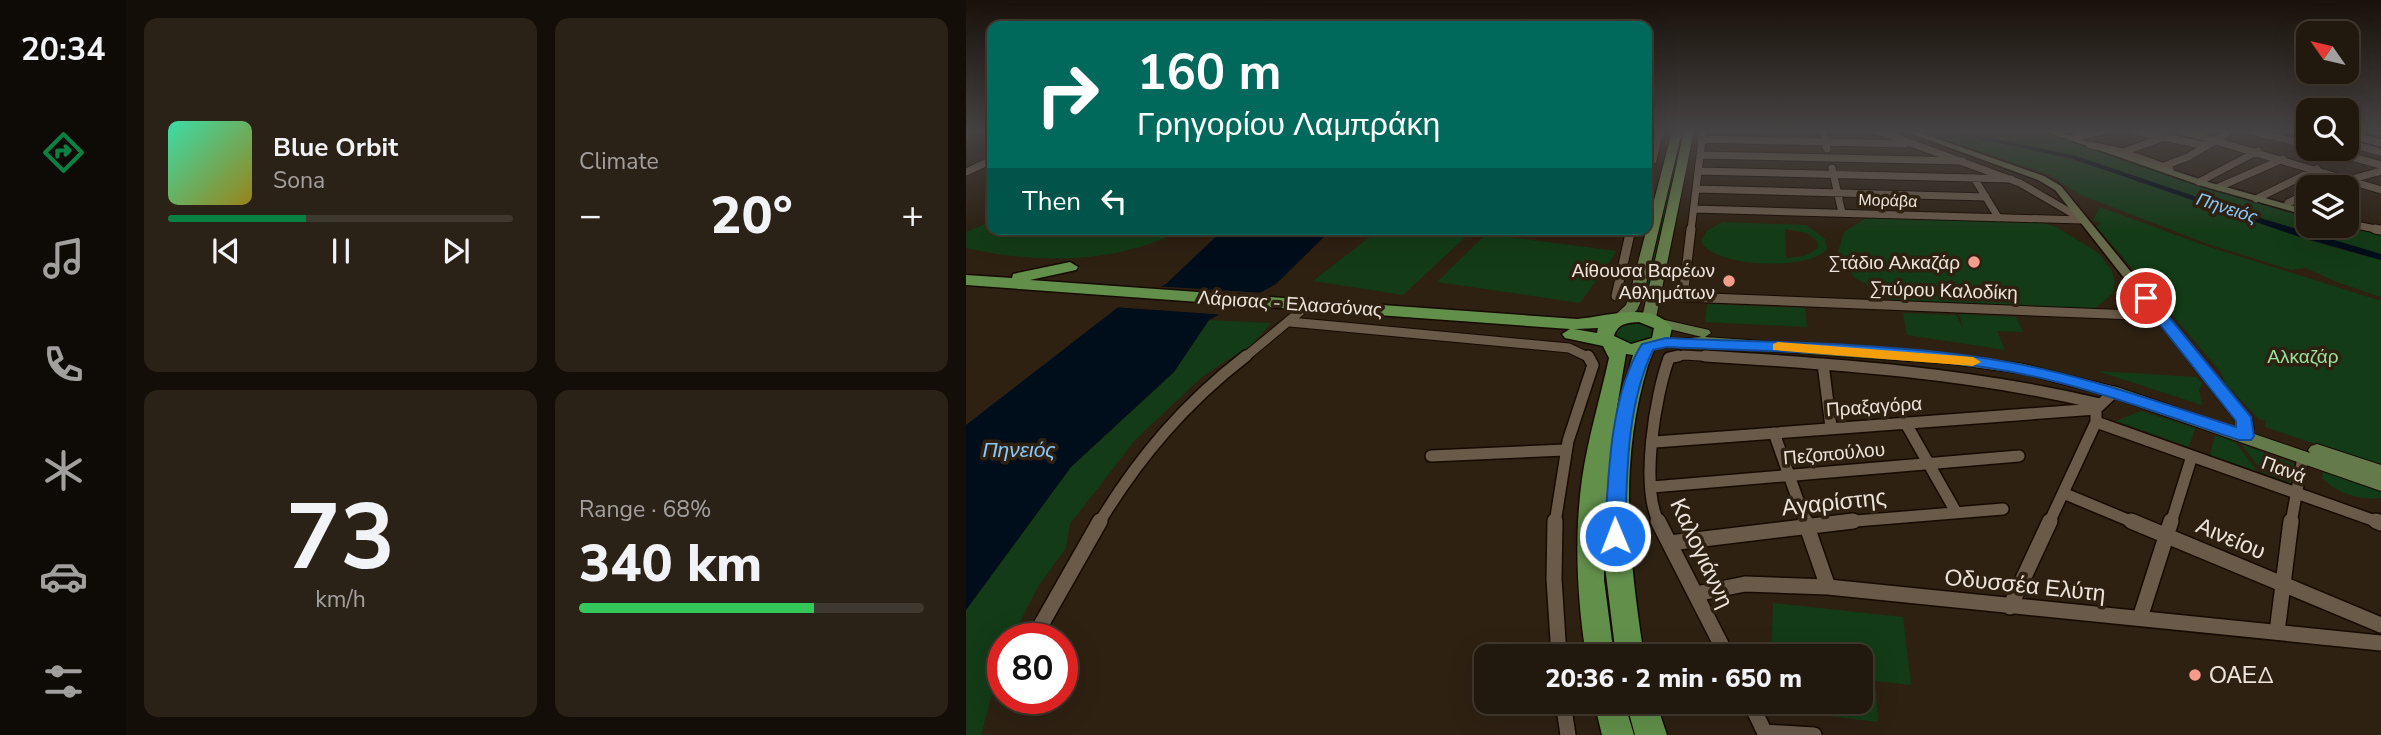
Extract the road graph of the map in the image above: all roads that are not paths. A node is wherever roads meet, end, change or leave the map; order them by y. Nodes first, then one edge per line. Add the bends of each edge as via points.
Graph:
1 (1669, 165) edge
2 (1691, 165) edge
3 (1699, 165) edge
4 (1831, 165) edge
5 (1974, 165) edge
6 (2003, 165) edge
7 (2150, 165) edge
8 (2230, 165) edge
9 (2268, 165) edge
10 (2304, 165) edge
11 (2164, 166) edge
12 (2317, 169) junction
13 (1698, 171) junction
14 (2381, 171) edge
15 (2176, 174) junction
16 (1833, 175) junction
17 (2337, 175) edge
18 (2359, 177) edge
19 (1974, 178) junction
20 (2011, 179) junction
21 (2199, 181) junction
22 (2359, 182) edge
23 (2218, 187) junction
24 (1696, 189) junction
25 (2381, 190) edge
26 (1838, 193) junction
27 (1986, 197) junction
28 (2256, 198) junction
29 (2296, 200) edge
30 (2288, 204) dead end
31 (1693, 209) junction
32 (2296, 210) edge
33 (1842, 213) junction
34 (1998, 217) junction
35 (2082, 220) junction
36 (2359, 225) edge
37 (2381, 230) edge
38 (1652, 232) edge
39 (1630, 235) edge
40 (1651, 235) edge
41 (969, 284) edge
42 (1082, 289) junction
43 (1118, 296) junction
44 (1616, 296) dead end
45 (1295, 312) junction
46 (2160, 316) junction
47 (1654, 320) junction
48 (1613, 331) junction
49 (1649, 346) junction
50 (1684, 355) joint
51 (1823, 364) junction
52 (2113, 392) junction
53 (2097, 412) junction
54 (1905, 422) junction
55 (1831, 427) junction
56 (2245, 428) junction
57 (1774, 433) junction
58 (1655, 442) junction
59 (1565, 450) junction
60 (2304, 452) junction
61 (1431, 456) dead end
62 (2019, 456) dead end
63 (2192, 456) junction
64 (1929, 464) junction
65 (2381, 472) edge
66 (1787, 477) junction
67 (2381, 484) edge
68 (1652, 487) junction
69 (2063, 493) junction
70 (2295, 493) junction
71 (2003, 509) dead end
72 (1956, 512) junction
73 (2381, 523) edge
74 (1805, 525) junction
75 (2166, 534) junction
76 (1670, 543) junction
77 (2283, 585) junction
78 (1828, 587) junction
79 (1696, 594) junction
80 (2010, 607) junction
81 (2140, 618) junction
82 (1042, 623) edge
83 (2381, 625) edge
84 (2277, 632) junction
85 (2381, 643) edge
86 (1558, 644) edge
87 (1598, 644) edge
88 (1628, 644) edge
89 (1721, 644) edge
90 (1565, 714) edge
91 (1612, 714) edge
92 (1645, 714) edge
93 (1756, 714) edge
94 (1766, 734) edge
95 (1568, 735) edge
96 (1618, 735) edge
97 (1651, 735) edge
98 (1814, 735) edge

1 - 38 main road
2 - 47 main road
3 - 13 street, Σπύρου Καλοδίκη
4 - 16 street
5 - 20 street
6 - 35 street via 2062,192
7 - 15 street
8 - 21 street
9 - 23 street
10 - 12 street
11 - 15 street
12 - 17 street
12 - 28 street
13 - 16 street
13 - 24 street, Σπύρου Καλοδίκη
14 - 18 street
15 - 21 street
16 - 19 street
16 - 26 street
19 - 20 street
19 - 27 street
20 - 35 street
21 - 23 street
22 - 25 street
23 - 28 street
24 - 26 street
24 - 31 street, Σπύρου Καλοδίκη
26 - 27 street
26 - 33 street
27 - 34 street
28 - 32 street
29 - 30 street
31 - 33 street, Μοράβα
31 - 46 street, Σπύρου Καλοδίκη via 1683,297
33 - 34 street, Μοράβα
34 - 35 street, Μοράβα
35 - 46 street
36 - 37 street
39 - 44 street
40 - 48 main road via 1636,297
41 - 42 highway, Λάρισας - Ελασσόνας
41 - 42 highway via 1074,267 1068,277
41 - 43 highway, Λάρισας - Ελασσόνας
42 - 43 highway, Λάρισας - Ελασσόνας
43 - 45 highway, Λάρισας - Ελασσόνας
45 - 48 highway, Λάρισας - Ελασσόνας
45 - 59 street via 1583,352 1593,365
45 - 82 street via 1209,384 1133,470
46 - 56 street
47 - 48 highway
47 - 49 highway via 1664,334
47 - 56 main road via 1690,331 1944,349 2015,359 2098,378
48 - 49 highway via 1628,349
48 - 87 highway via 1618,358 1589,498 1588,556
49 - 52 main road via 1696,341 1951,359 2024,369
49 - 88 highway via 1639,360 1626,409 1614,497 1616,555
50 - 51 street, Πανά
50 - 58 street, Καλογιάννη via 1667,361
51 - 53 street, Πανά via 1996,380
51 - 55 street
52 - 53 street
52 - 56 main road
53 - 54 street, Πραξαγόρα
53 - 63 street, Πανά
53 - 69 street
54 - 55 street, Πραξαγόρα
54 - 64 street
55 - 57 street, Πραξαγόρα
56 - 60 main road
57 - 58 street, Πραξαγόρα
57 - 66 street
58 - 68 street, Καλογιάννη
59 - 61 street
59 - 86 street via 1556,497 1553,561
60 - 65 main road
60 - 67 main road
60 - 70 street
62 - 64 street, Πεζοπούλου
63 - 70 street, Πανά
63 - 75 street
64 - 66 street, Πεζοπούλου
64 - 72 street
66 - 68 street, Πεζοπούλου
66 - 74 street
68 - 76 street, Καλογιάννη via 1653,512
69 - 75 street, Αινείου
69 - 80 street
70 - 73 street, Πανά
70 - 77 street
71 - 72 street, Αγαρίστης
72 - 74 street, Αγαρίστης
74 - 76 street, Αγαρίστης
74 - 78 street
75 - 77 street, Αινείου
75 - 81 street
76 - 79 street, Καλογιάννη
77 - 83 street, Αινείου
77 - 84 street
78 - 79 street, Οδυσσέα Ελύτη via 1758,582 1718,586
78 - 80 street, Οδυσσέα Ελύτη
79 - 89 street, Καλογιάννη
80 - 81 street, Οδυσσέα Ελύτη
81 - 84 street, Οδυσσέα Ελύτη
84 - 85 street, Οδυσσέα Ελύτη
90 - 95 street
91 - 96 highway
92 - 97 highway
93 - 94 street
94 - 98 street

